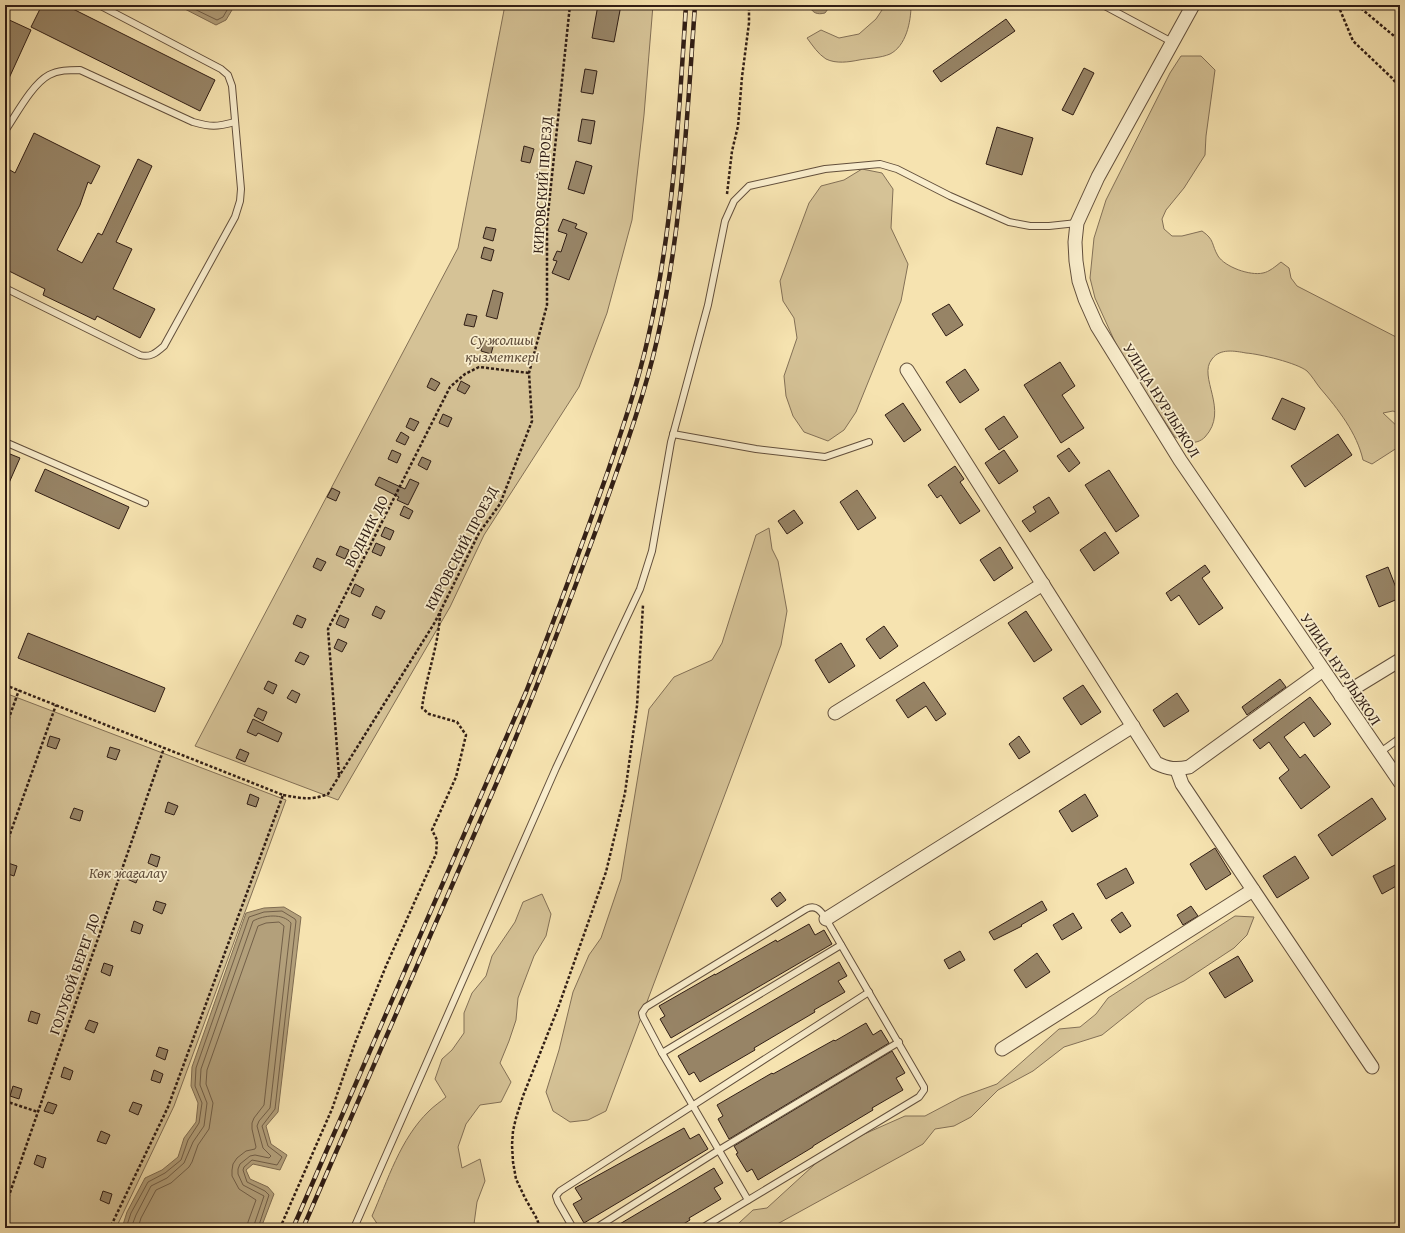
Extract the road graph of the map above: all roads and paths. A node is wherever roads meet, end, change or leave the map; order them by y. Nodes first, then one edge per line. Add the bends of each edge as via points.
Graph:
1 (99, 5) edge
2 (570, 5) edge
3 (749, 5) edge
4 (1103, 5) edge
5 (1193, 5) edge
6 (1338, 5) edge
7 (1357, 5) edge
8 (1400, 41) edge
9 (1172, 42) junction
10 (1400, 88) edge
11 (235, 122) junction
12 (5, 131) edge
13 (727, 198) dead end
14 (1077, 223) junction
15 (5, 288) edge
16 (907, 370) dead end
17 (529, 373) junction
18 (673, 434) junction
19 (5, 442) edge
20 (869, 442) dead end
21 (145, 503) dead end
22 (1043, 584) junction
23 (640, 589) junction
24 (440, 610) junction
25 (1400, 660) edge
26 (1323, 670) junction
27 (5, 685) edge
28 (20, 690) junction
29 (1341, 696) junction
30 (56, 705) junction
31 (835, 713) dead end
32 (1133, 726) junction
33 (5, 729) edge
34 (1400, 738) edge
35 (164, 748) junction
36 (1379, 753) junction
37 (1177, 770) junction
38 (339, 776) junction
39 (1400, 782) edge
40 (283, 795) junction
41 (5, 848) edge
42 (1253, 890) junction
43 (826, 919) junction
44 (841, 945) junction
45 (869, 992) junction
46 (899, 1042) junction
47 (1002, 1049) dead end
48 (662, 1053) junction
49 (1372, 1067) dead end
50 (5, 1101) edge
51 (692, 1105) junction
52 (38, 1112) junction
53 (719, 1150) junction
54 (748, 1200) junction
55 (5, 1208) edge
56 (110, 1228) edge
57 (280, 1228) edge
58 (354, 1228) edge
59 (540, 1228) edge
60 (573, 1228) edge
61 (596, 1228) edge
62 (702, 1228) edge

1 - 11 lane via 228,75 232,86
2 - 17 path, КИРОВСКИЙ ПРОЕЗД via 547,223 547,305
3 - 13 path via 738,126 732,151
4 - 9 lane
5 - 9 street, УЛИЦА НУРЛЫЖОЛ
6 - 10 path via 1353,41
7 - 8 path
9 - 14 street, УЛИЦА НУРЛЫЖОЛ via 1098,177
11 - 12 lane via 209,126 193,122 80,70 64,70 49,75 33,89
11 - 15 lane via 241,189 235,217 164,346 155,354 146,357 140,355
14 - 18 lane via 1030,226 1009,222 896,169 880,164 825,169 749,186 734,201 725,221 708,305
14 - 26 street, УЛИЦА НУРЛЫЖОЛ via 1075,242 1078,274 1085,299 1097,326 1180,460
16 - 22 street
17 - 24 path, КИРОВСКИЙ ПРОЕЗД via 532,421 500,504 479,533
17 - 38 path, ВОДНИК ДО via 479,367 465,374 450,387 328,629
18 - 20 lane via 756,449 825,457
18 - 23 lane via 652,551
19 - 21 lane
22 - 31 street
22 - 32 street
23 - 58 lane via 556,768
23 - 59 path via 644,609 638,691 625,793 606,872 558,1008 523,1096 513,1131 512,1162 516,1179
24 - 38 path, КИРОВСКИЙ ПРОЕЗД
24 - 57 path via 440,627 422,708 429,714 456,722 466,735 456,777 432,830 437,840 436,854 386,966 332,1109
25 - 29 street
26 - 29 street, УЛИЦА НУРЛЫЖОЛ
26 - 37 street via 1189,767
27 - 28 path, КИРОВСКИЙ ПРОЕЗД
28 - 30 path, КИРОВСКИЙ ПРОЕЗД
28 - 33 path
29 - 36 street, УЛИЦА НУРЛЫЖОЛ
30 - 35 path, КИРОВСКИЙ ПРОЕЗД
30 - 41 path
32 - 37 street via 1156,763
32 - 43 street
34 - 36 lane
35 - 40 path, КИРОВСКИЙ ПРОЕЗД
35 - 52 path, ГОЛУБОЙ БЕРЕГ ДО
36 - 39 street, УЛИЦА НУРЛЫЖОЛ
37 - 42 street via 1182,784
38 - 40 path, КИРОВСКИЙ ПРОЕЗД via 328,794 317,798 304,799
40 - 56 path via 168,1107
42 - 47 street
42 - 49 street
43 - 44 lane
43 - 48 lane via 818,909 810,907 646,1007 642,1017
44 - 45 lane
44 - 48 lane
45 - 46 lane
45 - 51 lane
46 - 53 lane
46 - 54 lane via 922,1082 922,1094
48 - 51 lane
50 - 52 path
51 - 53 lane
51 - 60 lane via 560,1191 556,1196 558,1202
52 - 55 path, ГОЛУБОЙ БЕРЕГ ДО
53 - 54 lane
53 - 61 lane
54 - 62 lane

